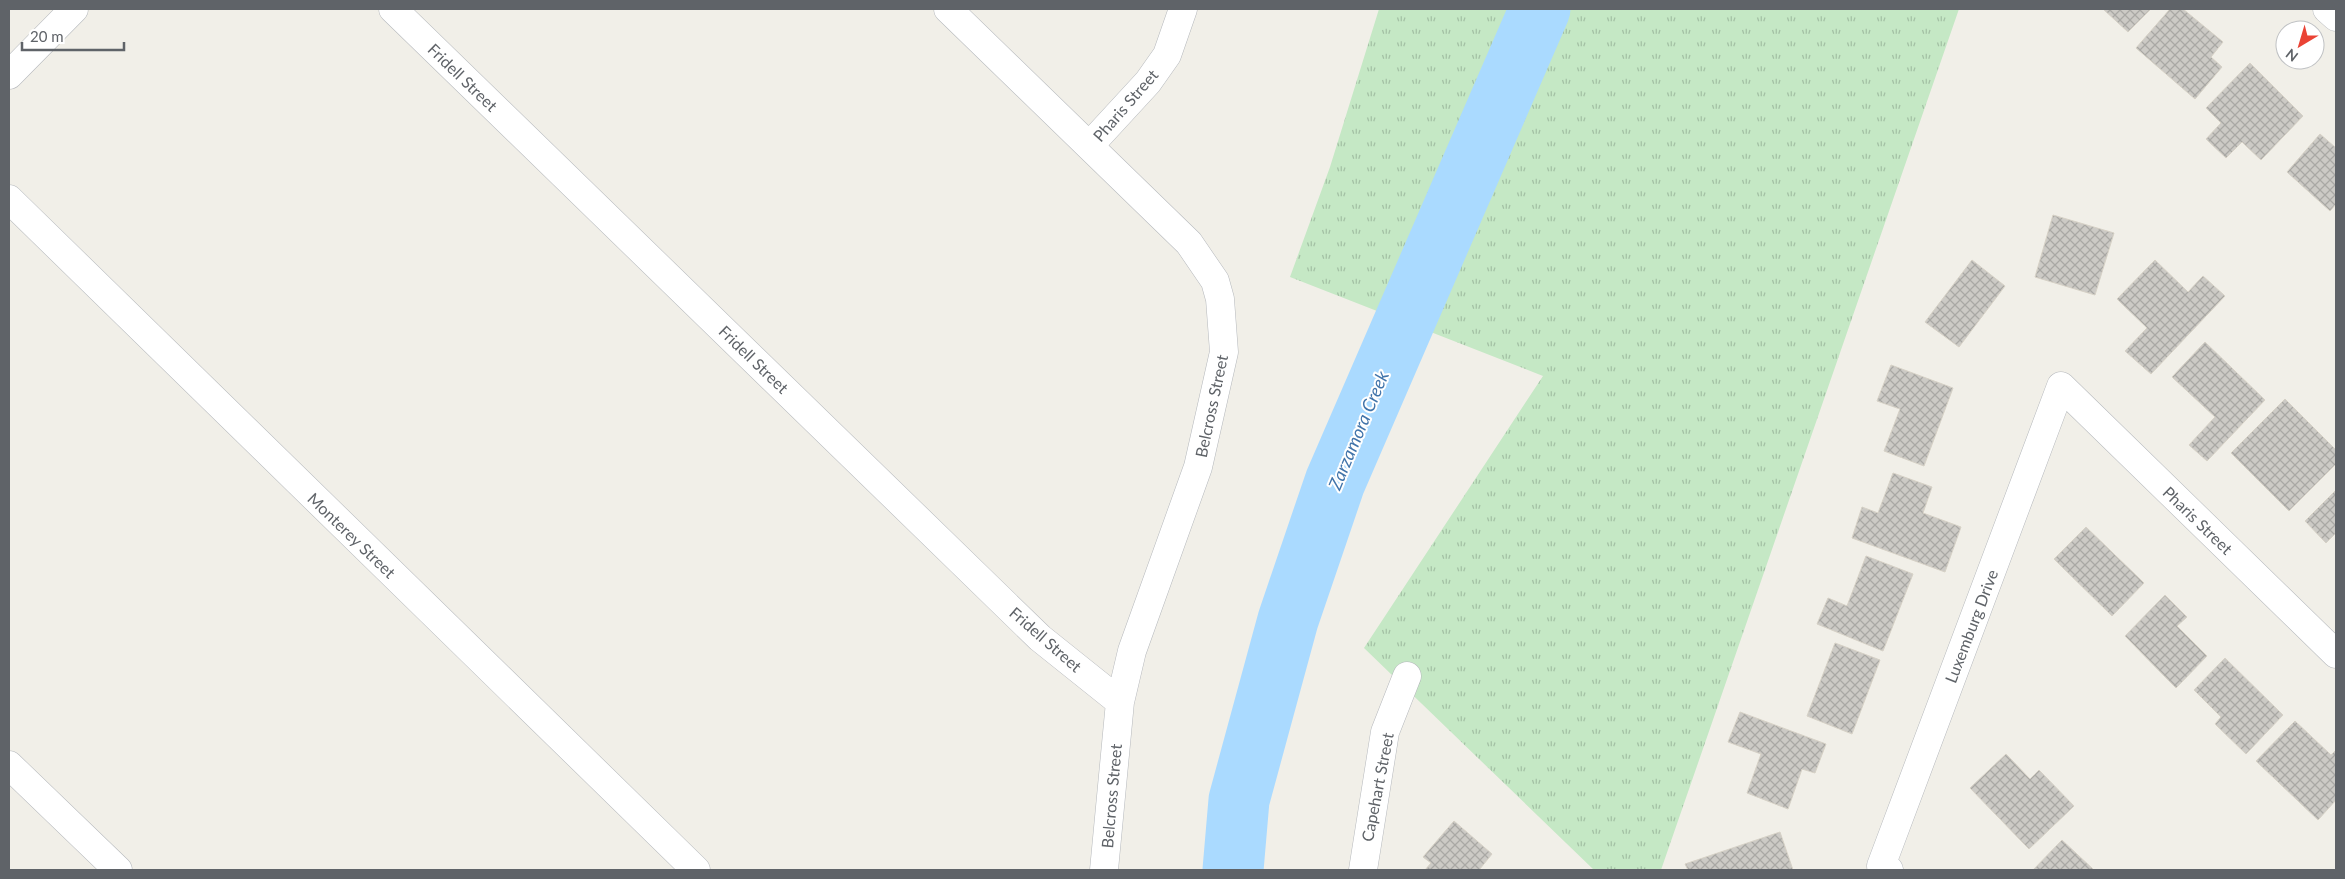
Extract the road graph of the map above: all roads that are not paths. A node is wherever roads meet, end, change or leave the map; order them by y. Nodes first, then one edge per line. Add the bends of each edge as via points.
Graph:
1 (74, 9) edge
2 (393, 9) edge
3 (948, 9) edge
4 (1183, 9) edge
5 (2327, 9) edge
6 (2336, 17) edge
7 (9, 75) edge
8 (1090, 146) junction
9 (9, 199) edge
10 (2060, 386) joint
11 (2336, 654) edge
12 (1407, 676) dead end
13 (1120, 702) junction
14 (9, 765) edge
15 (1885, 868) edge
16 (118, 870) edge
17 (696, 870) edge
18 (1104, 870) edge
19 (1363, 870) edge

1 - 7 street
2 - 13 street, Fridell Street via 1040,638
3 - 8 street, Belcross Street
4 - 8 street, Pharis Street via 1167,55 1148,82
5 - 6 street
8 - 13 street, Belcross Street via 1189,243 1210,274 1220,299 1224,352 1198,468 1132,651
9 - 17 street, Monterey Street
10 - 11 street, Pharis Street
10 - 15 street, Luxemburg Drive
12 - 19 street, Capehart Street via 1385,732
13 - 18 street, Belcross Street
14 - 16 street

